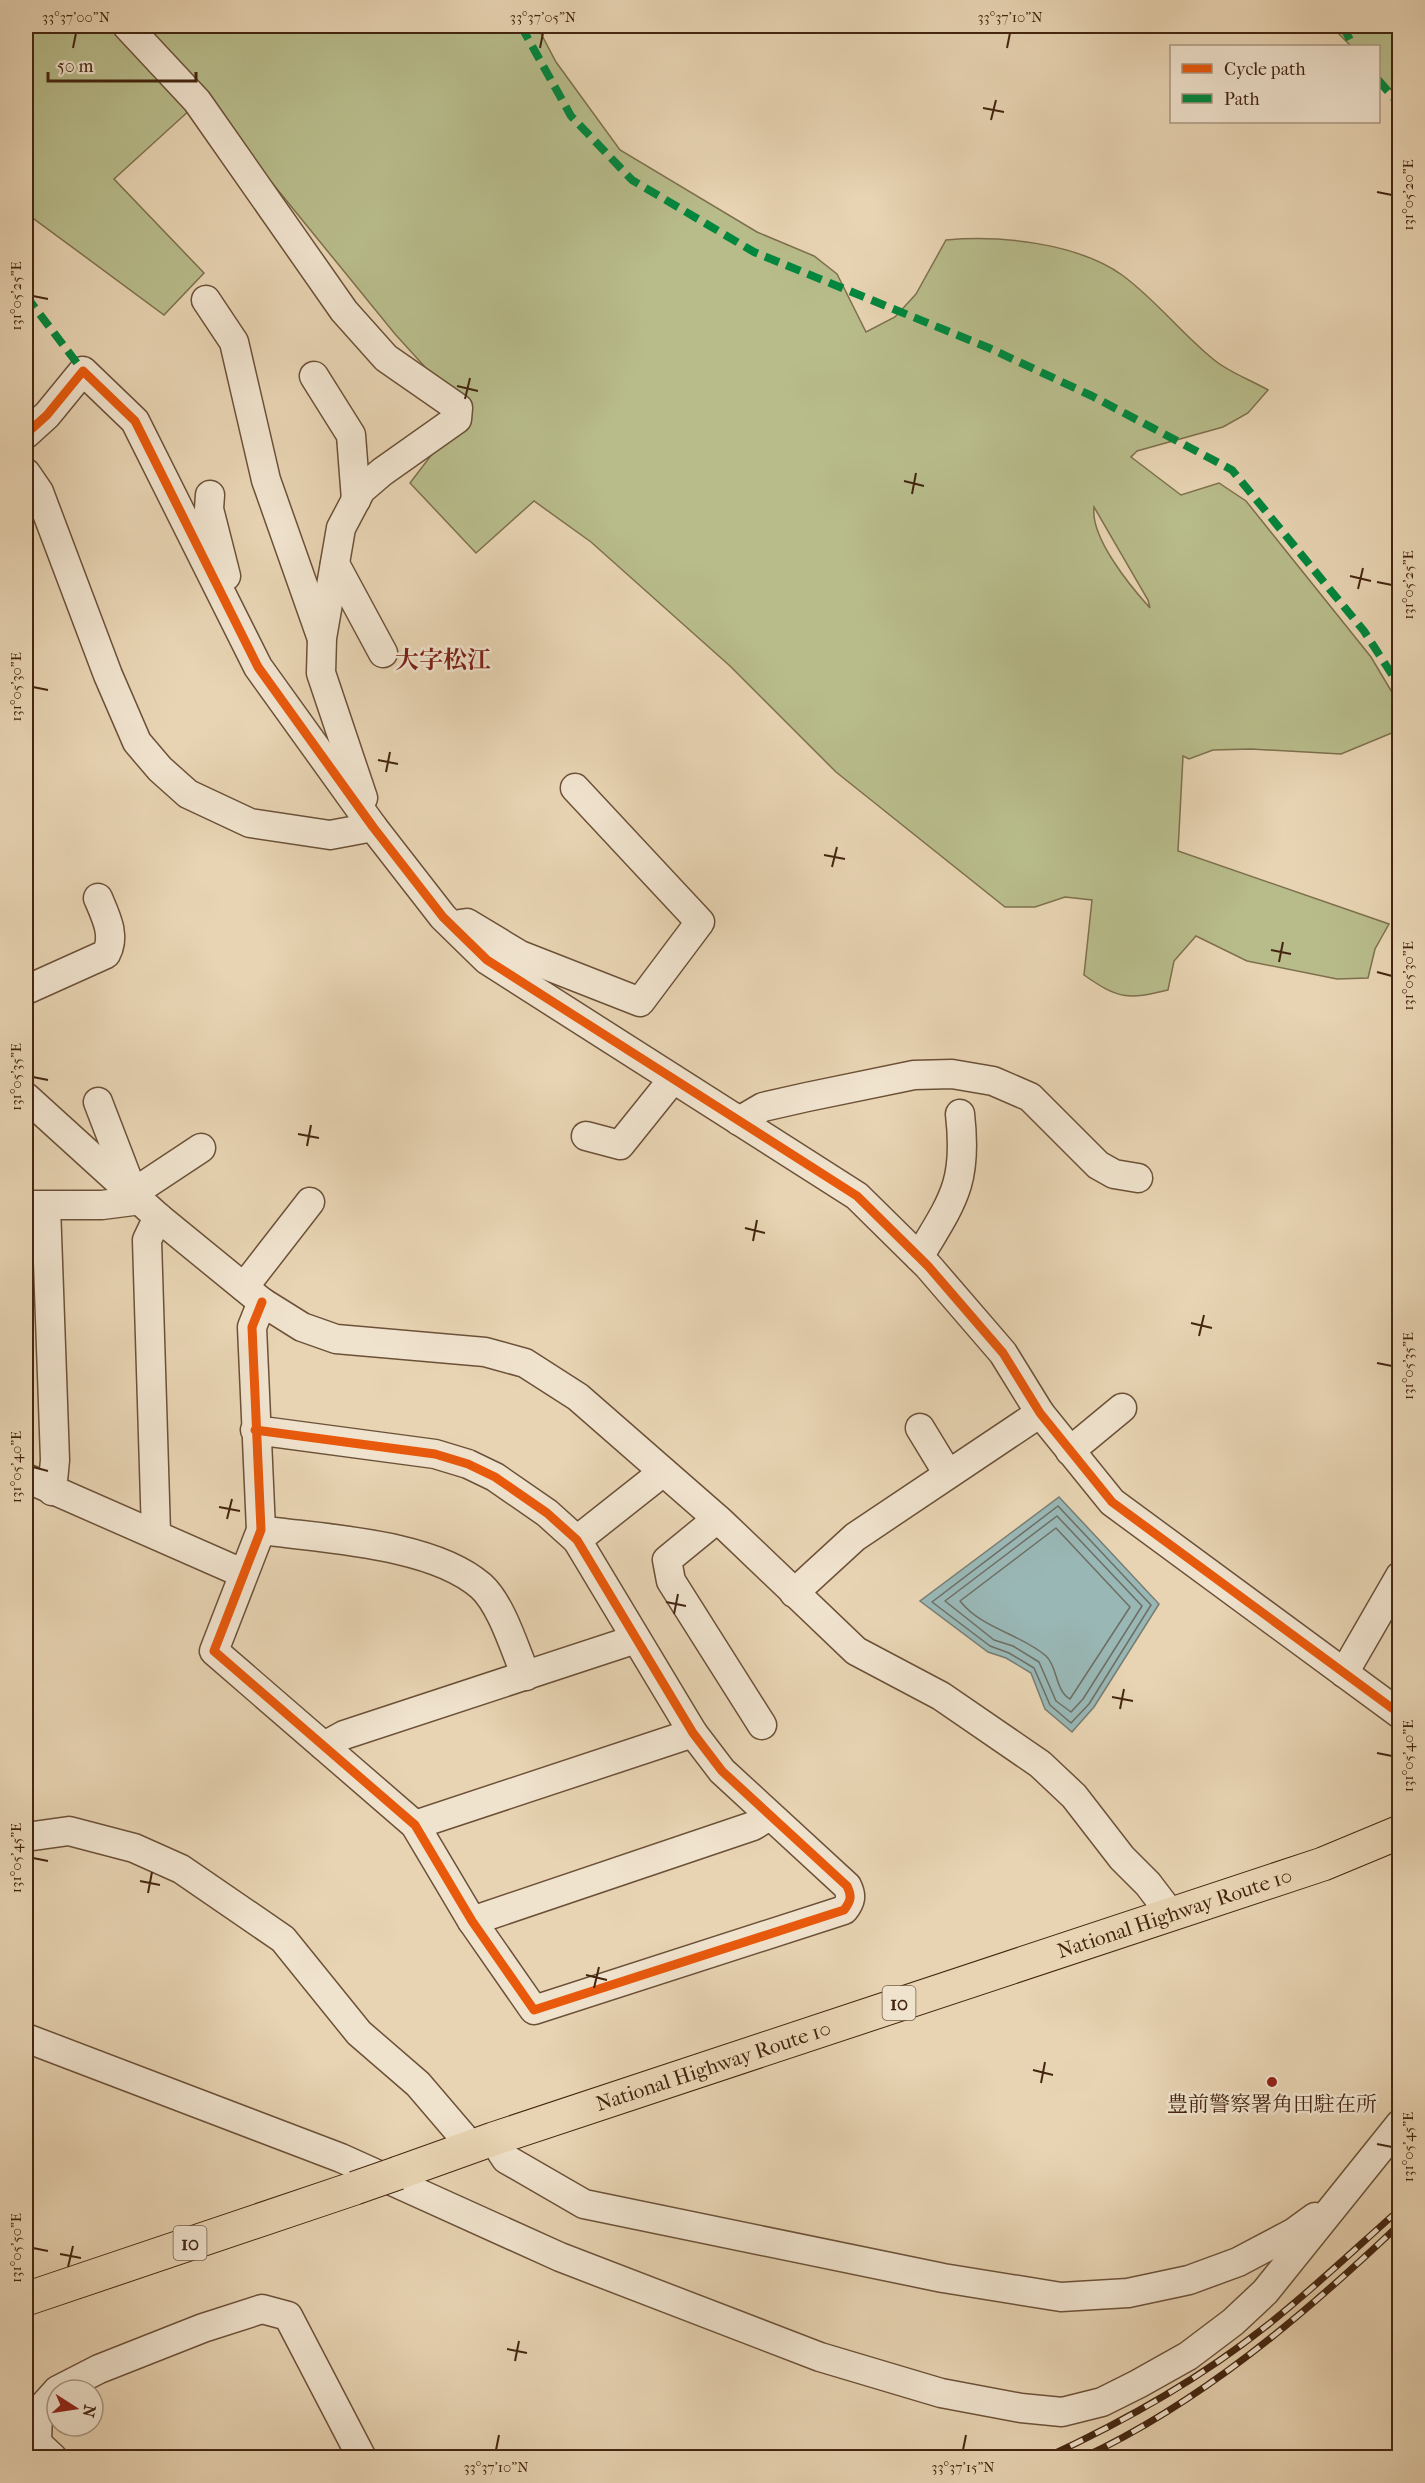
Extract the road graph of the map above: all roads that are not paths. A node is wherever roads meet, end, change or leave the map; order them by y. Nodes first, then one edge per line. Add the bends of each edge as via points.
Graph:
1 (128, 26) edge
2 (206, 300) dead end
3 (314, 376) dead end
4 (26, 434) edge
5 (26, 472) edge
6 (210, 495) dead end
7 (356, 500) junction
8 (335, 564) junction
9 (222, 596) junction
10 (322, 638) junction
11 (382, 653) dead end
12 (575, 788) dead end
13 (373, 827) junction
14 (98, 898) dead end
15 (452, 926) junction
16 (26, 990) edge
17 (673, 1079) junction
18 (26, 1097) edge
19 (98, 1102) dead end
20 (960, 1114) dead end
21 (740, 1120) junction
22 (586, 1136) dead end
23 (201, 1148) dead end
24 (1138, 1178) dead end
25 (310, 1202) dead end
26 (144, 1203) junction
27 (36, 1206) edge
28 (919, 1257) junction
29 (253, 1294) junction
30 (1122, 1408) dead end
31 (1040, 1413) junction
32 (920, 1428) dead end
33 (255, 1430) junction
34 (1070, 1451) junction
35 (663, 1472) junction
36 (948, 1474) junction
37 (26, 1478) edge
38 (52, 1491) junction
39 (717, 1518) junction
40 (261, 1530) junction
41 (156, 1533) junction
42 (577, 1540) junction
43 (242, 1573) junction
44 (1400, 1576) edge
45 (794, 1593) junction
46 (636, 1639) junction
47 (1344, 1673) junction
48 (526, 1676) junction
49 (1400, 1714) edge
50 (762, 1725) dead end
51 (693, 1733) junction
52 (324, 1746) junction
53 (770, 1816) junction
54 (415, 1825) junction
55 (1400, 1832) edge
56 (26, 1837) edge
57 (1170, 1913) junction
58 (472, 1921) junction
59 (26, 2038) edge
60 (1400, 2124) edge
61 (482, 2142) junction
62 (1336, 2203) junction
63 (26, 2299) edge
64 (81, 2378) edge
65 (45, 2398) edge
66 (32, 2407) edge
67 (52, 2457) edge
68 (362, 2457) edge

1 - 7 street via 197,101 344,311 386,358 458,408 457,419 382,472
2 - 10 street via 234,342 266,480
3 - 7 street via 351,435
4 - 9 street via 47,415 83,370 135,421
5 - 13 street via 39,492 137,742 160,769 188,794 250,823 330,835
6 - 9 street via 209,509 226,578
7 - 8 street via 341,528
8 - 10 street
8 - 11 street
9 - 13 street via 258,667
10 - 13 street via 321,673
12 - 15 street via 700,922 640,1002 520,955 467,923
13 - 15 street
14 - 16 street via 110,935 111,944 105,954
15 - 17 street via 487,960
17 - 21 street
17 - 22 street via 620,1145
18 - 26 street
19 - 26 street
20 - 28 street via 964,1148 958,1184
21 - 24 street via 763,1107 807,1097 914,1075 952,1074 993,1081 1030,1097 1098,1165 1114,1174
21 - 28 street via 857,1197
23 - 26 street
25 - 29 street
26 - 27 street
26 - 29 street
26 - 41 street
27 - 38 street via 55,1460
28 - 31 street via 1003,1353
29 - 33 street
29 - 35 street via 302,1328 336,1339 485,1352 525,1363 578,1396
30 - 34 street
31 - 34 street
31 - 36 street
32 - 36 street
33 - 40 street
33 - 42 street via 435,1454 468,1464 537,1506
34 - 47 street via 1112,1502
35 - 39 street
35 - 42 street
36 - 45 street via 855,1537
37 - 38 street
38 - 41 street
39 - 45 street
39 - 50 street via 667,1560 671,1581
40 - 43 street
40 - 48 street via 416,1553 451,1566 482,1587 502,1617
41 - 43 street
42 - 46 street
43 - 52 street via 214,1651
44 - 47 street
45 - 57 street via 856,1651 941,1696 1040,1764 1074,1797
46 - 48 street
46 - 51 street
47 - 49 street
48 - 52 street via 344,1735
51 - 53 street via 722,1772
51 - 54 street
52 - 54 street
53 - 58 street via 753,1826
53 - 58 street via 847,1886 850,1903 844,1910 534,2010
54 - 58 street
55 - 57 highway, National Highway Route 10 / 10 via 1323,1864
56 - 61 street via 69,1831 134,1848 182,1869 283,1939 359,2033
57 - 61 highway, National Highway Route 10 / 10
59 - 62 street via 341,2158 560,2257 820,2356 941,2393 1021,2408 1062,2412 1102,2402 1188,2356 1265,2292
60 - 62 street
61 - 62 street via 584,2204 943,2278 1061,2297 1128,2293 1189,2280 1293,2233
61 - 63 highway, National Highway Route 10 / 10, bridge
64 - 68 street via 193,2332 262,2309 288,2316
65 - 66 street
66 - 67 street via 37,2443

